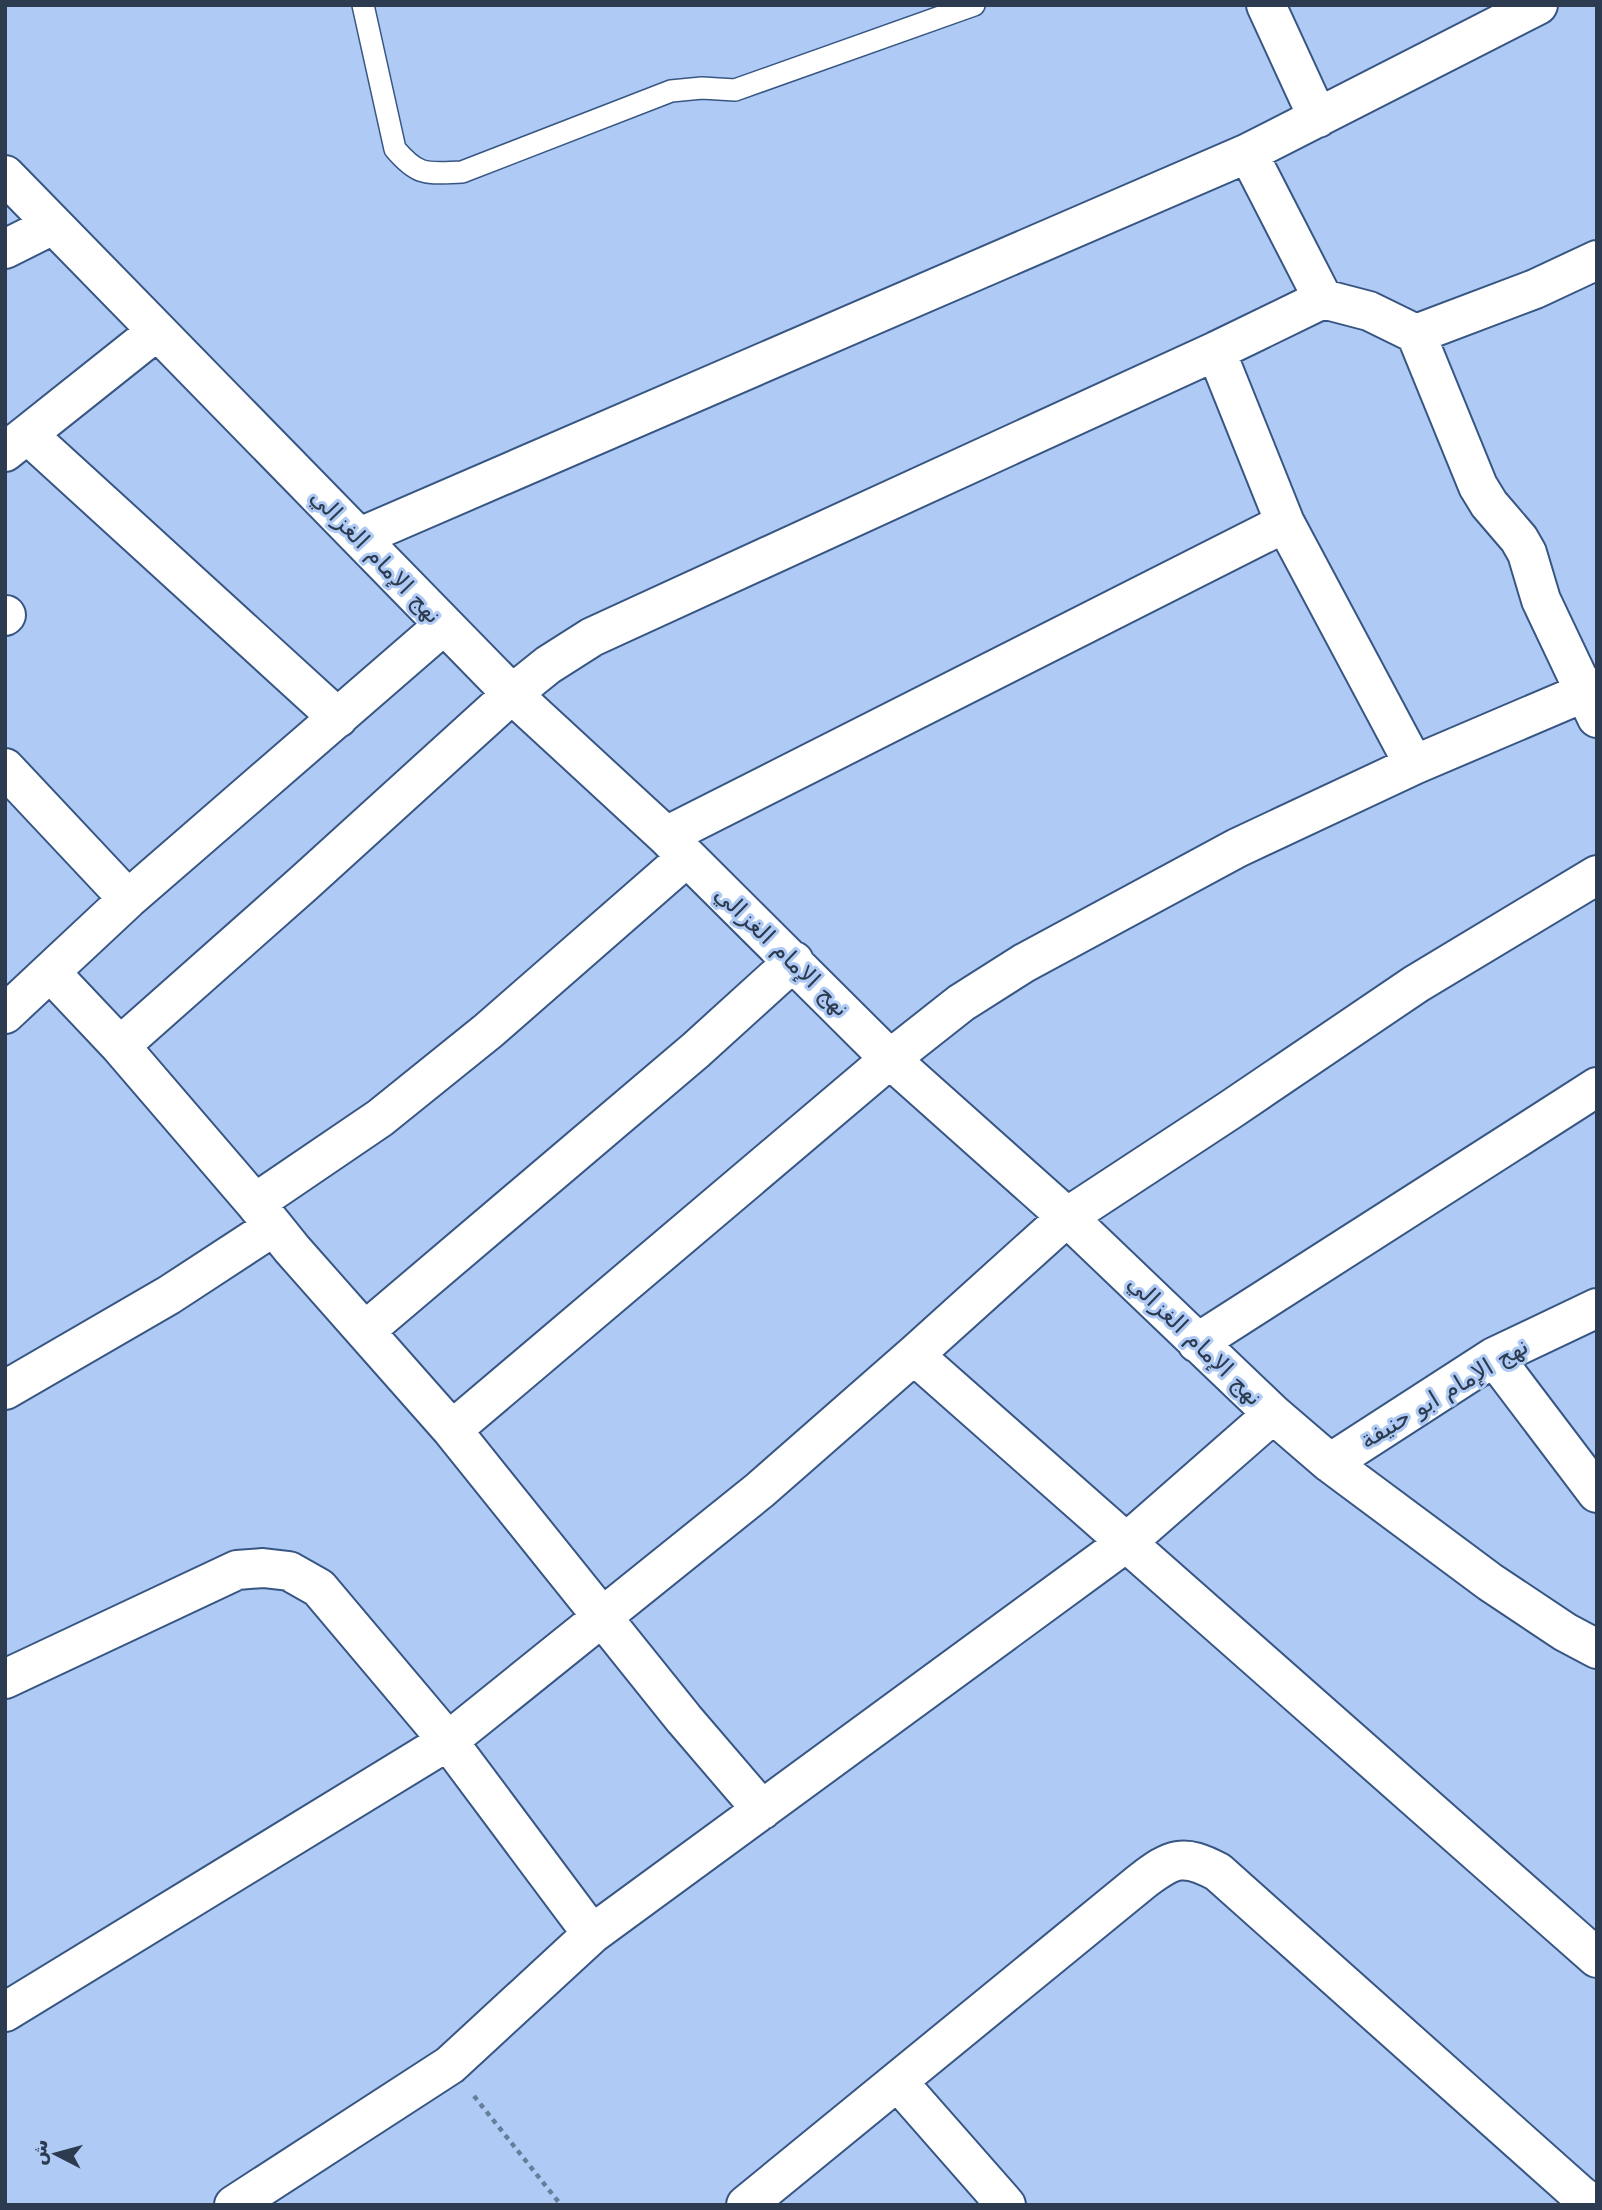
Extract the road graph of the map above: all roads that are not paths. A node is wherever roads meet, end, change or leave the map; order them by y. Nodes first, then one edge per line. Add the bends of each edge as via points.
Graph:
1 (363, 5) edge
2 (974, 5) edge
3 (1266, 5) edge
4 (1538, 5) edge
5 (1318, 117) junction
6 (1248, 153) junction
7 (5, 175) edge
8 (53, 225) junction
9 (5, 249) edge
10 (1595, 266) edge
11 (1323, 299) junction
12 (157, 331) junction
13 (1416, 334) junction
14 (1216, 351) junction
15 (16, 444) edge
16 (1284, 523) junction
17 (360, 537) junction
18 (444, 625) junction
19 (512, 694) junction
20 (1592, 699) edge
21 (338, 718) junction
22 (1414, 765) junction
23 (5, 768) edge
24 (676, 847) junction
25 (1597, 875) edge
26 (128, 899) junction
27 (794, 961) junction
28 (51, 973) junction
29 (5, 1014) edge
30 (120, 1046) junction
31 (890, 1059) junction
32 (1597, 1087) edge
33 (264, 1215) junction
34 (1067, 1217) junction
35 (1597, 1308) edge
36 (365, 1331) junction
37 (1197, 1343) junction
38 (914, 1355) junction
39 (1494, 1357) junction
40 (5, 1390) edge
41 (1273, 1414) junction
42 (452, 1430) junction
43 (1330, 1463) junction
44 (1597, 1493) edge
45 (1127, 1542) junction
46 (604, 1617) junction
47 (1597, 1649) edge
48 (5, 1679) edge
49 (448, 1741) junction
50 (762, 1810) junction
51 (592, 1934) junction
52 (1597, 1958) edge
53 (5, 2012) edge
54 (898, 2082) junction
55 (1584, 2196) edge
56 (234, 2205) edge
57 (747, 2205) edge
58 (1006, 2205) edge

1 - 2 lane via 395,149 420,172 440,173 462,172 671,92 736,90
3 - 5 street
4 - 5 street
5 - 6 street
6 - 11 street
6 - 17 street
7 - 8 street, نهج الإمام الغزالي
8 - 9 street
8 - 12 street, نهج الإمام الغزالي
10 - 13 street
11 - 13 street via 1369,311
11 - 14 street
12 - 15 street
12 - 17 street, نهج الإمام الغزالي
13 - 20 street via 1478,486 1527,553 1541,600
14 - 16 street
14 - 19 street via 592,637
15 - 21 street
16 - 22 street
16 - 24 street
17 - 18 street, نهج الإمام الغزالي
18 - 19 street, نهج الإمام الغزالي
18 - 21 street
19 - 24 street, نهج الإمام الغزالي
19 - 30 street
20 - 22 street
21 - 26 street
22 - 31 street via 1237,848 1024,963 961,1003
23 - 26 street
24 - 27 street, نهج الإمام الغزالي
24 - 33 street via 488,1031
25 - 34 street via 1416,984
26 - 28 street
27 - 31 street, نهج الإمام الغزالي
27 - 36 street via 696,1051
28 - 29 street
28 - 30 street
30 - 33 street
31 - 34 street, نهج الإمام الغزالي
31 - 42 street
32 - 37 street
33 - 36 street
33 - 40 street via 169,1295
34 - 37 street, نهج الإمام الغزالي
34 - 38 street
35 - 39 street, نهج الإمام ابو حنيفة
36 - 42 street
37 - 41 street, نهج الإمام الغزالي
38 - 45 street
38 - 46 street via 760,1490
39 - 43 street, نهج الإمام ابو حنيفة
39 - 44 street
41 - 43 street, نهج الإمام الغزالي
41 - 45 street
42 - 46 street
43 - 47 street, نهج الإمام الغزالي via 1490,1582
45 - 50 street
45 - 52 street
46 - 49 street
46 - 50 street
48 - 49 street via 237,1570 289,1571 319,1588
49 - 51 street
49 - 53 street
50 - 51 street
51 - 56 street via 450,2065
54 - 55 street via 1158,1869 1182,1859 1218,1872
54 - 57 street
54 - 58 street

